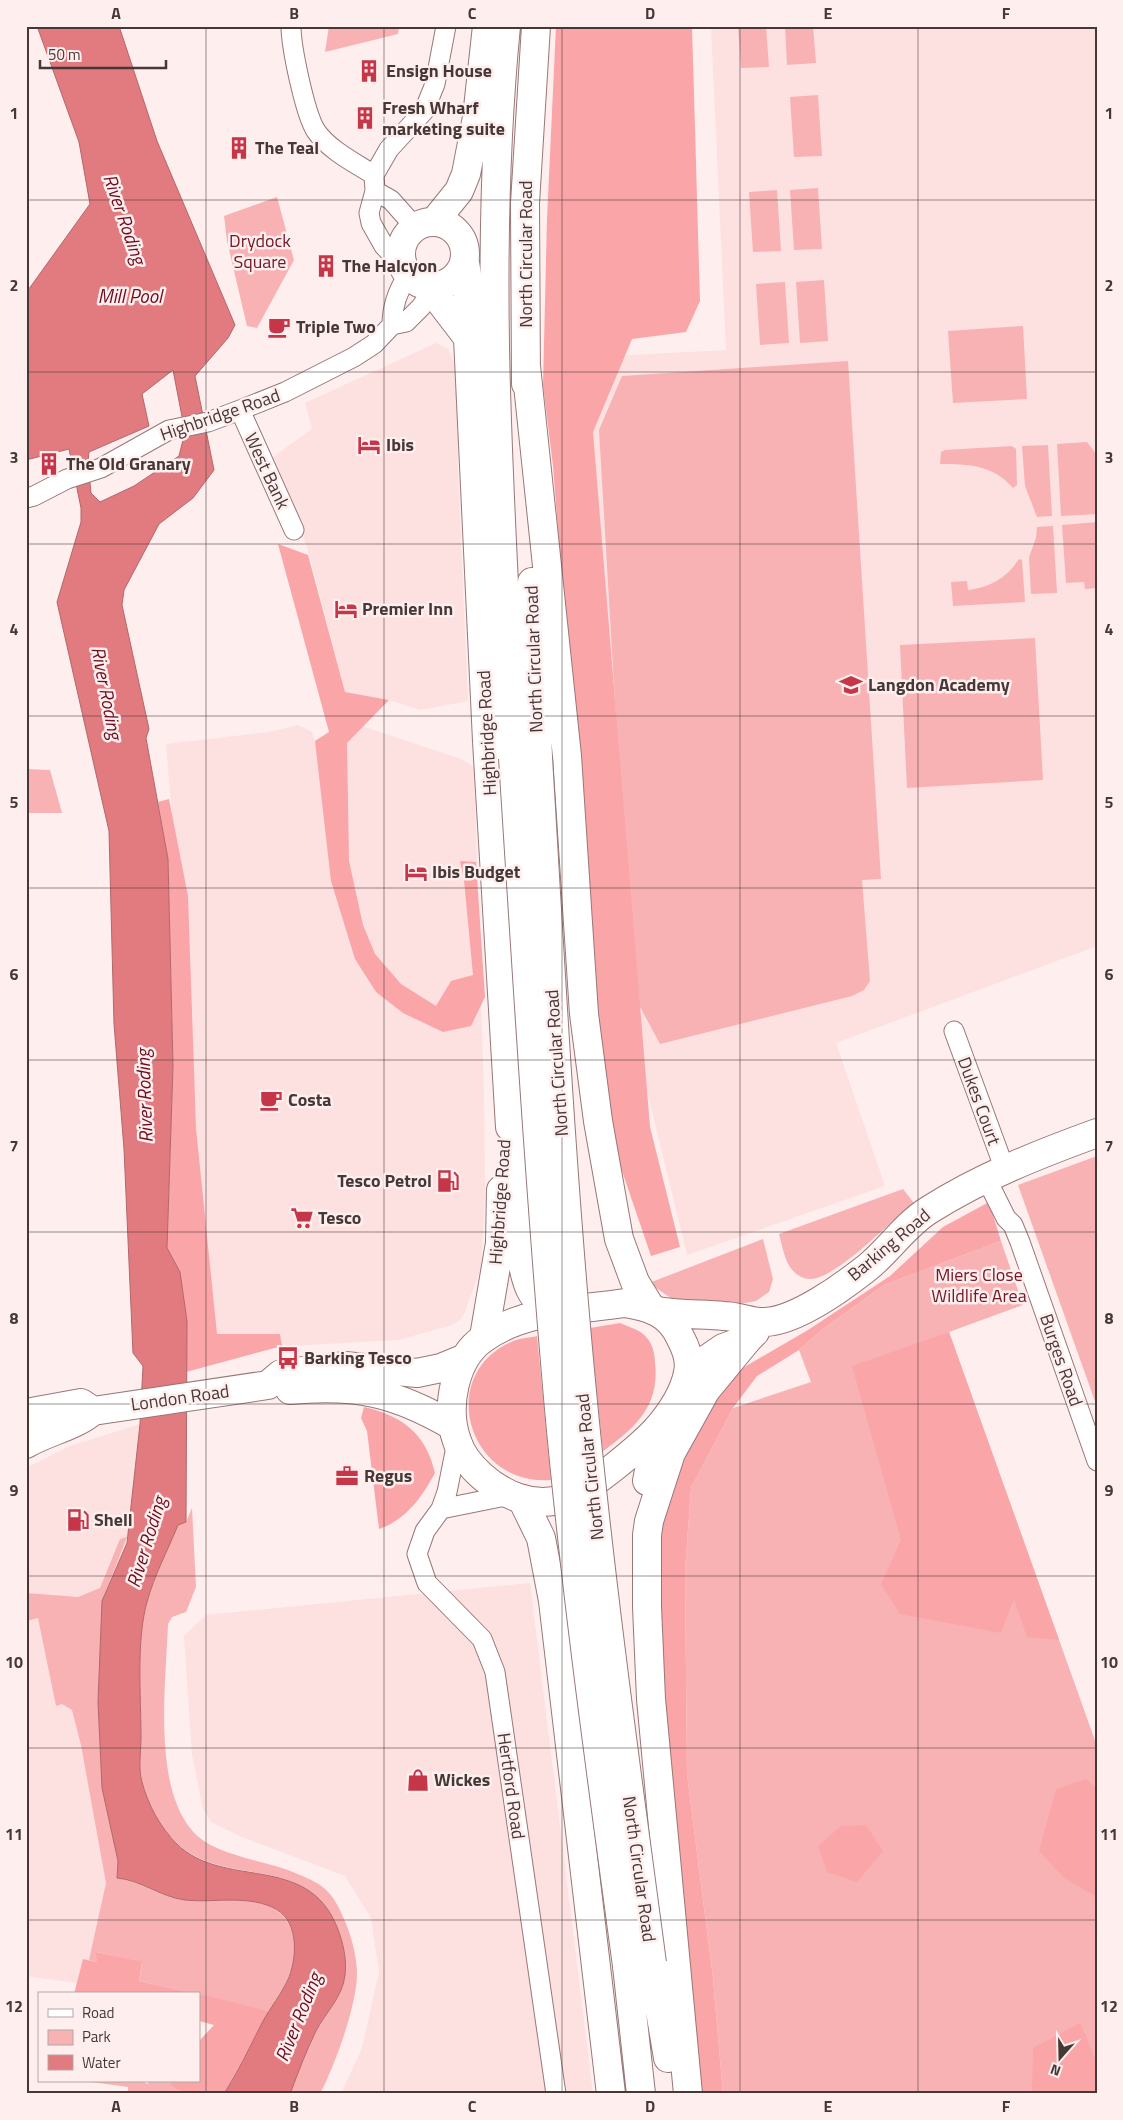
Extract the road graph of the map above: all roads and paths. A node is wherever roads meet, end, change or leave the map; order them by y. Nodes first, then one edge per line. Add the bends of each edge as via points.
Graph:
1 (446, 26) edge
2 (487, 26) edge
3 (506, 26) edge
4 (536, 26) edge
5 (291, 27) edge
6 (375, 183) junction
7 (425, 224) junction
8 (465, 263) junction
9 (405, 270) junction
10 (435, 287) junction
11 (392, 325) junction
12 (468, 338) junction
13 (526, 366) junction
14 (224, 416) junction
15 (26, 498) edge
16 (294, 530) dead end
17 (526, 758) junction
18 (954, 1031) dead end
19 (510, 1128) junction
20 (1097, 1133) edge
21 (996, 1174) junction
22 (654, 1309) junction
23 (549, 1313) junction
24 (757, 1331) junction
25 (484, 1337) junction
26 (463, 1359) junction
27 (688, 1372) junction
28 (268, 1385) junction
29 (93, 1411) junction
30 (26, 1413) edge
31 (657, 1429) junction
32 (455, 1434) junction
33 (26, 1444) edge
34 (1097, 1461) edge
35 (516, 1497) junction
36 (441, 1510) junction
37 (648, 1521) junction
38 (640, 1964) junction
39 (556, 2094) edge
40 (611, 2094) edge
41 (641, 2094) edge
42 (674, 2094) edge
43 (688, 2094) edge

1 - 6 street via 435,84 424,110 389,149
2 - 7 main road via 477,117 466,174 459,191
3 - 17 main road, North Circular Road via 498,164 495,321
4 - 13 main road, North Circular Road via 525,202
5 - 6 street via 310,119 317,132
6 - 7 street via 391,200
6 - 9 street via 369,213 371,223 378,237
7 - 8 main road via 453,228 460,235 466,254
7 - 9 main road via 407,236 402,245
8 - 10 main road via 454,280
8 - 12 main road, Highbridge Road
9 - 10 main road via 415,282
9 - 11 street
10 - 11 street, Highbridge Road via 422,307 406,322
10 - 12 main road via 442,304
11 - 14 street, Highbridge Road via 374,344 354,358 285,392
12 - 19 main road, Highbridge Road
13 - 17 main road, North Circular Road
13 - 22 main road via 566,756 584,1014 598,1122 622,1248 635,1282
14 - 15 street, Highbridge Road via 178,427 133,448 95,471 67,479
14 - 16 street, West Bank
17 - 38 main road, North Circular Road, bridge via 583,1400
18 - 21 street, Dukes Court
19 - 23 main road, Highbridge Road via 517,1133 520,1248 524,1268 530,1288
19 - 25 main road, Highbridge Road via 503,1133 500,1243
20 - 21 main road, Barking Road
21 - 24 main road, Barking Road via 920,1216 868,1266 830,1294
21 - 34 street, Burges Road via 1006,1218 1013,1225
22 - 23 main road, Barking Road via 626,1303
22 - 24 main road, Barking Road via 696,1316 736,1316
22 - 27 main road via 669,1320 680,1337 688,1356
23 - 25 main road, Barking Road via 509,1323
24 - 27 main road, Barking Road via 723,1348
24 - 37 main road via 706,1390 684,1428 670,1453
25 - 26 main road, Barking Road
26 - 28 main road, London Road via 417,1373 345,1366 281,1374
26 - 32 main road via 455,1384
27 - 31 main road via 673,1407
28 - 29 main road, London Road
28 - 32 main road, London Road via 278,1391 332,1387 369,1391 412,1404
29 - 30 main road, London Road via 81,1404
29 - 33 main road, London Road via 83,1419
31 - 35 main road via 595,1482 568,1498 551,1502
31 - 37 main road via 643,1506
32 - 35 main road via 475,1468 488,1481
32 - 36 street, Hertford Road via 451,1482
35 - 36 street
35 - 40 main road via 541,1538 553,1601
36 - 39 street, Hertford Road via 425,1531 418,1560 427,1583 482,1639 495,1672
37 - 43 main road via 651,1699
38 - 41 main road, North Circular Road
38 - 42 main road, North Circular Road

